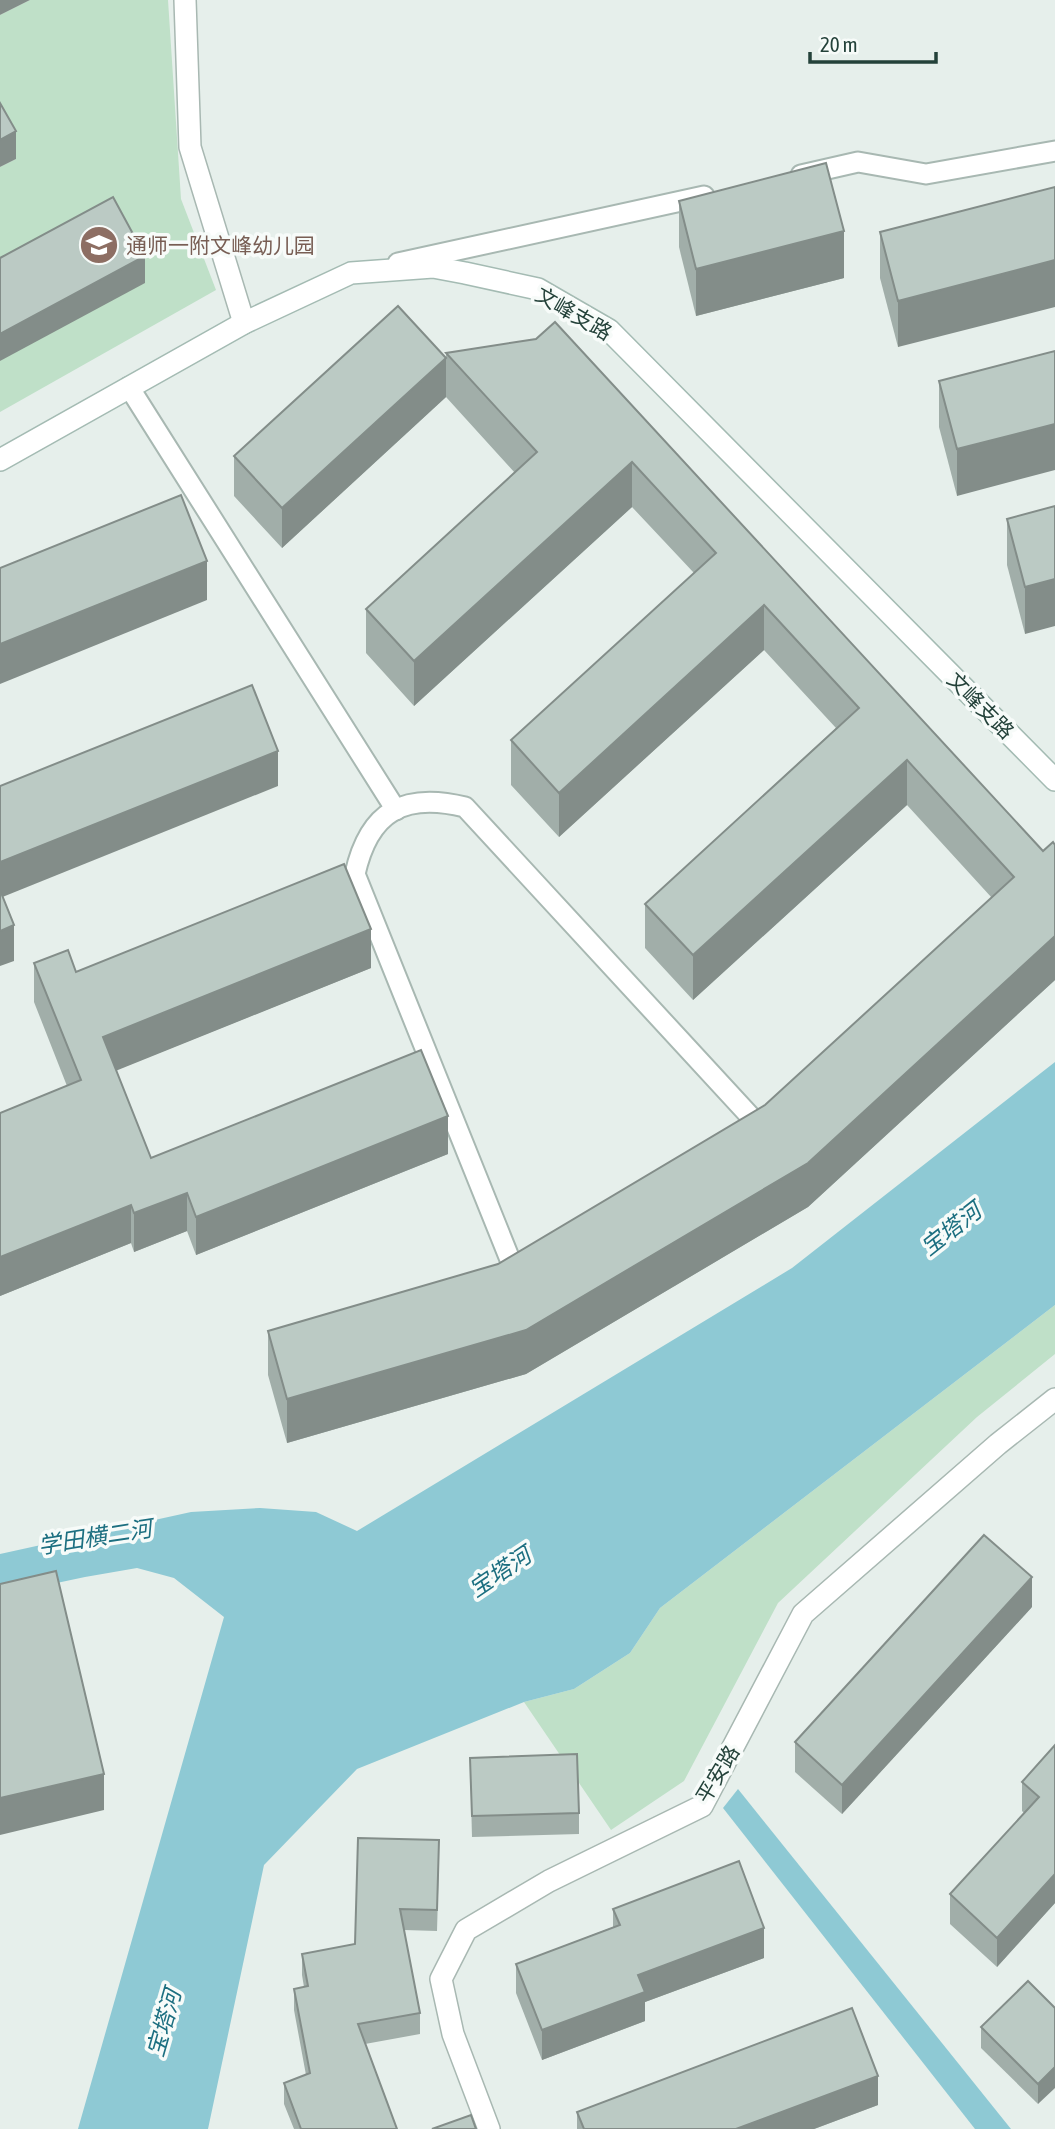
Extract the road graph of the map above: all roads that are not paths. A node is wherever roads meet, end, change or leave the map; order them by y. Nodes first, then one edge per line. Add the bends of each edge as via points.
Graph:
1 (185, 0) edge
2 (1055, 151) edge
3 (781, 179) edge
4 (727, 191) edge
5 (351, 273) junction
6 (244, 323) junction
7 (129, 387) junction
8 (0, 460) edge
9 (1055, 780) edge
10 (396, 810) junction
11 (762, 1129) edge
12 (517, 1276) edge
13 (1055, 1399) edge
14 (489, 2129) edge

1 - 6 street via 190,147
2 - 3 lane via 926,174 858,162
4 - 5 lane
5 - 6 street, 文峰支路
5 - 9 street, 文峰支路 via 433,267 538,289 609,330
6 - 7 street, 文峰支路
7 - 8 street, 文峰支路
7 - 10 lane
10 - 11 lane via 416,802 441,801 465,807
10 - 12 lane via 373,827 355,874
13 - 14 street, 平安路 via 803,1614 702,1806 550,1881 466,1930 441,1979 453,2034

